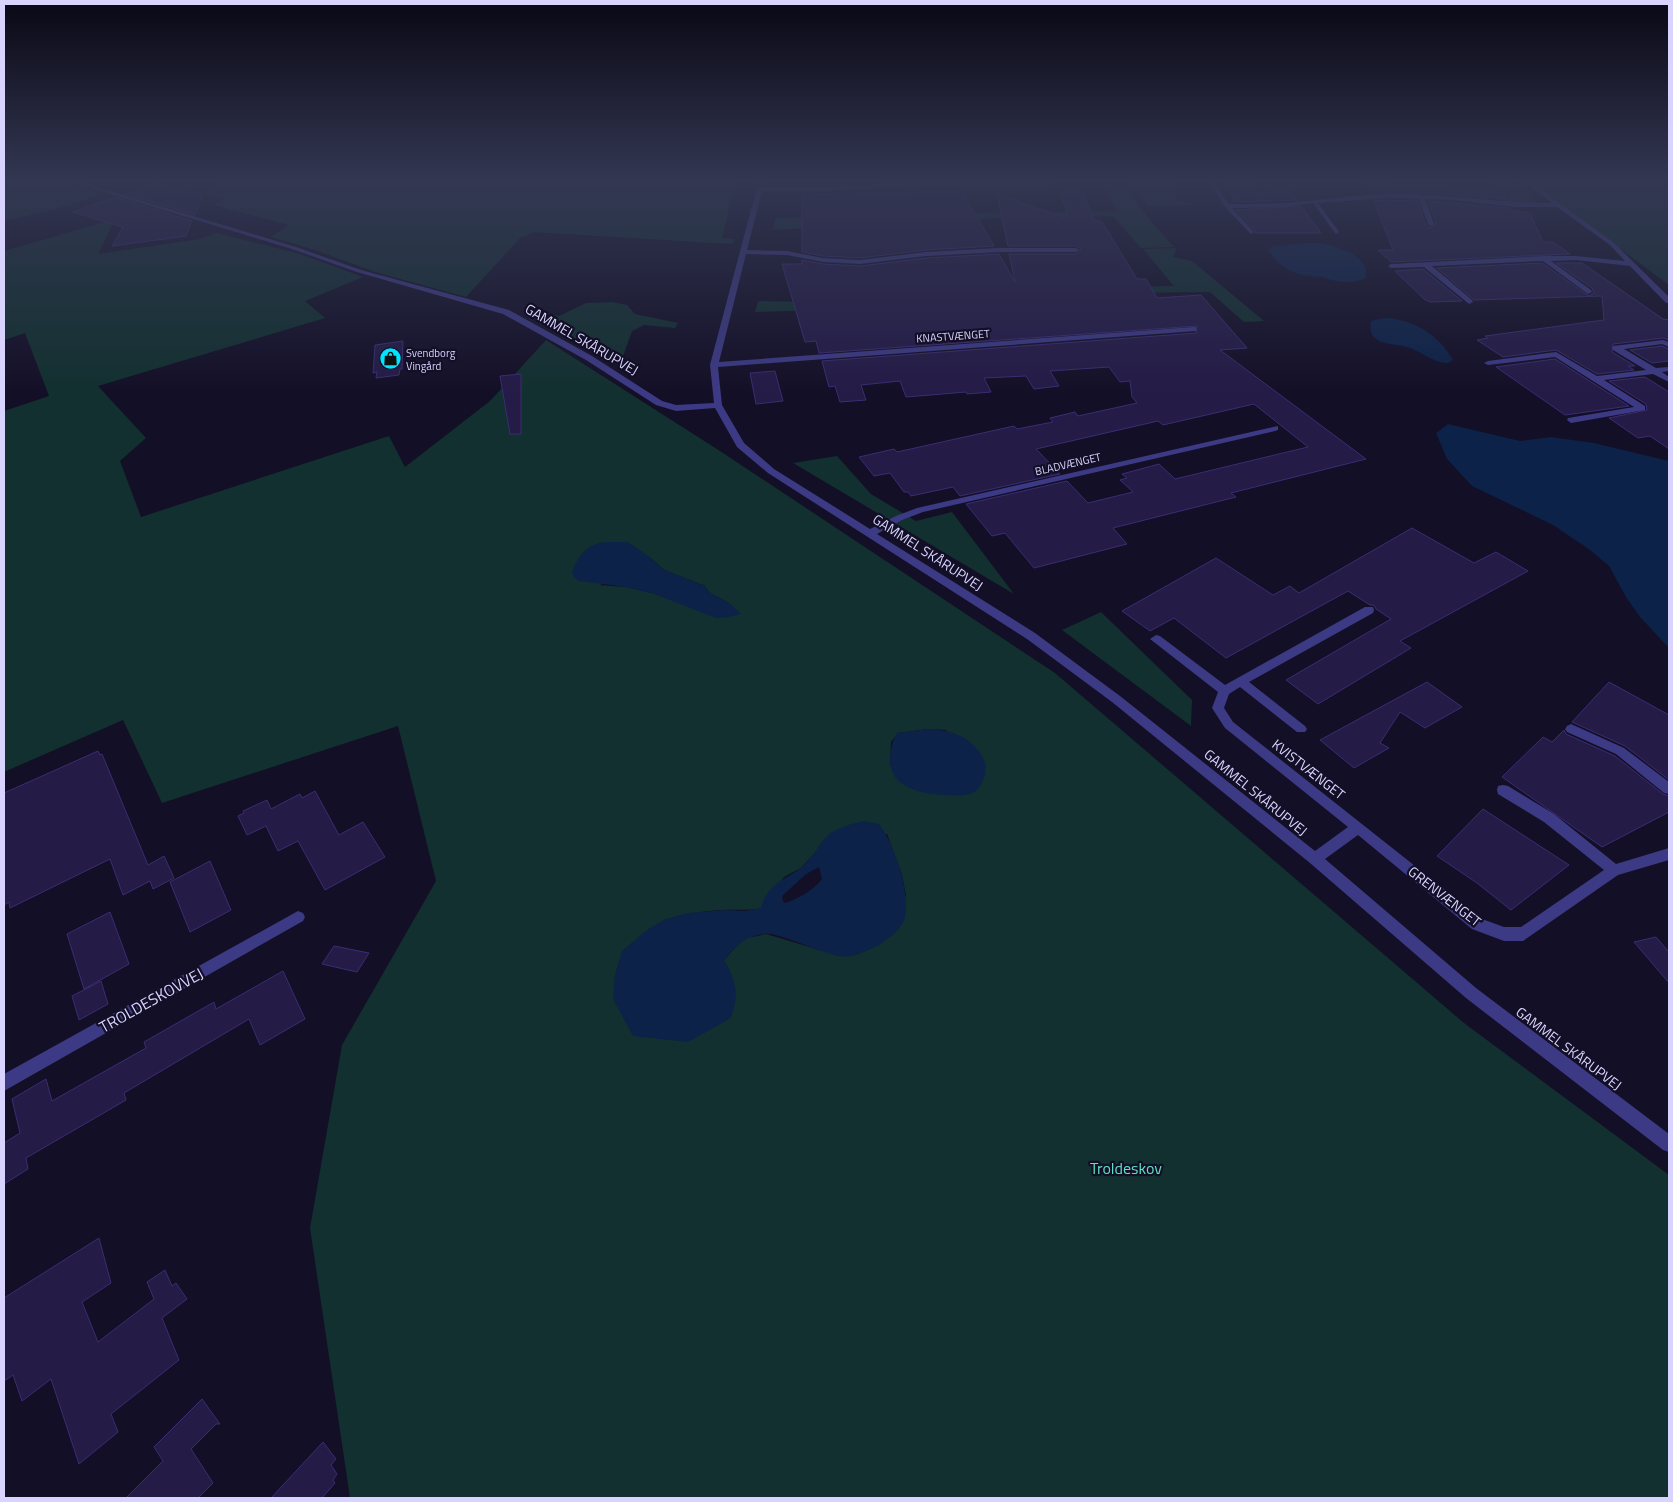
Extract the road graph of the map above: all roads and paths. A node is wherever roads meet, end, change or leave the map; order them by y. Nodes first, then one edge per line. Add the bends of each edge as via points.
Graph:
1 (308, 253) edge
2 (744, 253) edge
3 (787, 253) edge
4 (942, 253) edge
5 (1621, 253) edge
6 (1543, 258) junction
7 (1426, 264) junction
8 (1632, 264) junction
9 (1391, 266) dead end
10 (1588, 292) dead end
11 (1669, 301) edge
12 (1469, 302) dead end
13 (1193, 330) dead end
14 (1669, 345) edge
15 (1488, 363) dead end
16 (714, 365) junction
17 (1669, 369) edge
18 (1655, 371) junction
19 (1596, 379) junction
20 (1669, 380) edge
21 (718, 405) junction
22 (1571, 420) dead end
23 (1275, 428) dead end
24 (871, 533) junction
25 (1369, 610) dead end
26 (1156, 639) dead end
27 (1241, 682) junction
28 (1224, 691) junction
29 (1302, 729) dead end
30 (1572, 729) dead end
31 (1503, 790) dead end
32 (1669, 790) edge
33 (1358, 827) junction
34 (1669, 854) edge
35 (1315, 859) junction
36 (1614, 870) junction
37 (298, 917) dead end
38 (4, 1083) edge
39 (1669, 1144) edge

1 - 21 street, GAMMEL SKÅRUPVEJ via 359,271 506,312 589,358 659,403 676,408
2 - 16 street
3 - 4 street via 823,260 860,262
5 - 8 street
6 - 7 street
6 - 8 street
6 - 10 street
7 - 9 street
7 - 12 street
8 - 11 street
13 - 16 street, KNASTVÆNGET
14 - 18 street via 1663,342 1616,348
15 - 19 street via 1556,354
16 - 21 street
17 - 18 street
18 - 19 street
18 - 20 street
19 - 22 street via 1642,408
21 - 24 street, GAMMEL SKÅRUPVEJ via 740,445 771,471
23 - 24 street, BLADVÆNGET via 920,510
24 - 35 street, GAMMEL SKÅRUPVEJ via 1031,636 1116,699
25 - 27 street
26 - 28 street
27 - 28 street
27 - 29 street, KVISTVÆNGET
28 - 33 street, KVISTVÆNGET via 1218,708 1229,725
30 - 32 street via 1620,751
31 - 36 street via 1549,818
33 - 35 street
33 - 36 street, GRENVÆNGET via 1477,924 1504,934 1524,934
34 - 36 street, GRENVÆNGET
35 - 39 street, GAMMEL SKÅRUPVEJ via 1471,993
37 - 38 street, TROLDESKOVVEJ

